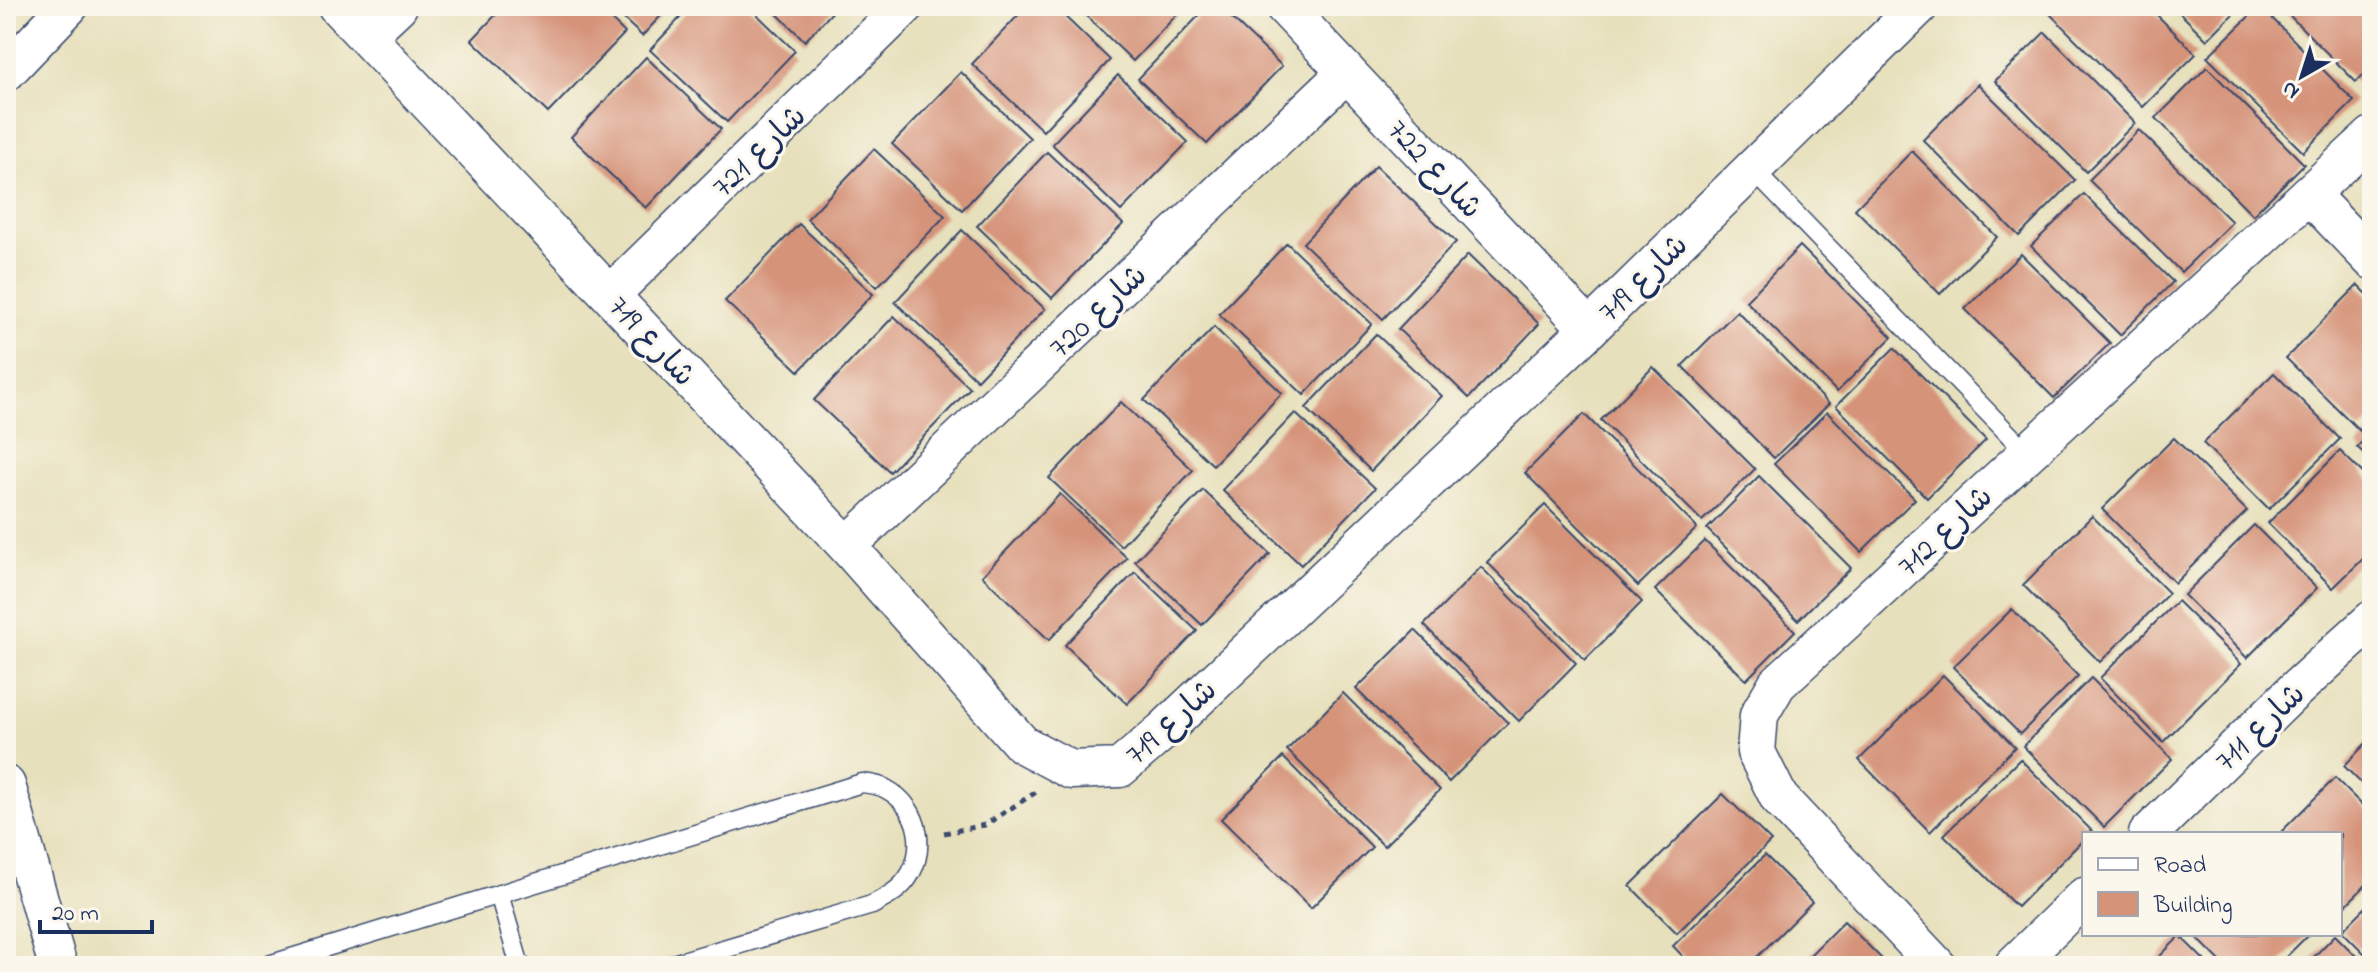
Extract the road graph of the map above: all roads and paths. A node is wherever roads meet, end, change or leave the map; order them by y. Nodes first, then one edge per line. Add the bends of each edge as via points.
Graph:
1 (337, 6) edge
2 (398, 6) edge
3 (905, 6) edge
4 (1284, 6) edge
5 (1919, 6) edge
6 (48, 13) edge
7 (366, 36) junction
8 (6, 72) edge
9 (1346, 73) junction
10 (2372, 136) edge
11 (1752, 169) junction
12 (2309, 194) junction
13 (2372, 260) edge
14 (611, 294) junction
15 (1589, 329) junction
16 (2027, 453) junction
17 (847, 546) junction
18 (2372, 620) edge
19 (1071, 770) junction
20 (6, 785) edge
21 (2150, 832) edge
22 (919, 838) junction
23 (499, 894) junction
24 (2082, 899) edge
25 (732, 947) junction
26 (688, 963) edge
27 (58, 966) edge
28 (265, 966) edge
29 (520, 966) edge
30 (666, 966) edge
31 (737, 966) edge
32 (1937, 966) edge
33 (2013, 966) edge

1 - 7 street, شارع 719
2 - 7 street
3 - 14 street, شارع 721
4 - 9 street, شارع 722
5 - 11 street, شارع 719
6 - 8 street
7 - 14 street, شارع 719
9 - 15 street, شارع 722
9 - 17 street, شارع 720
10 - 12 street, شارع 712
11 - 15 street, شارع 719
11 - 16 lane
12 - 13 street
12 - 16 street, شارع 712
14 - 17 street, شارع 719
15 - 19 street, شارع 719 via 1120,768
16 - 32 street, شارع 712 via 1777,684 1759,715 1756,752 1779,798
17 - 19 street, شارع 719 via 1022,744
18 - 21 street, شارع 711
19 - 22 path via 985,825
20 - 27 street
22 - 23 lane via 905,803 886,788 862,783
22 - 25 lane via 916,862 891,895
23 - 28 lane
23 - 29 lane
24 - 33 street
25 - 26 lane
25 - 31 lane
26 - 30 lane

